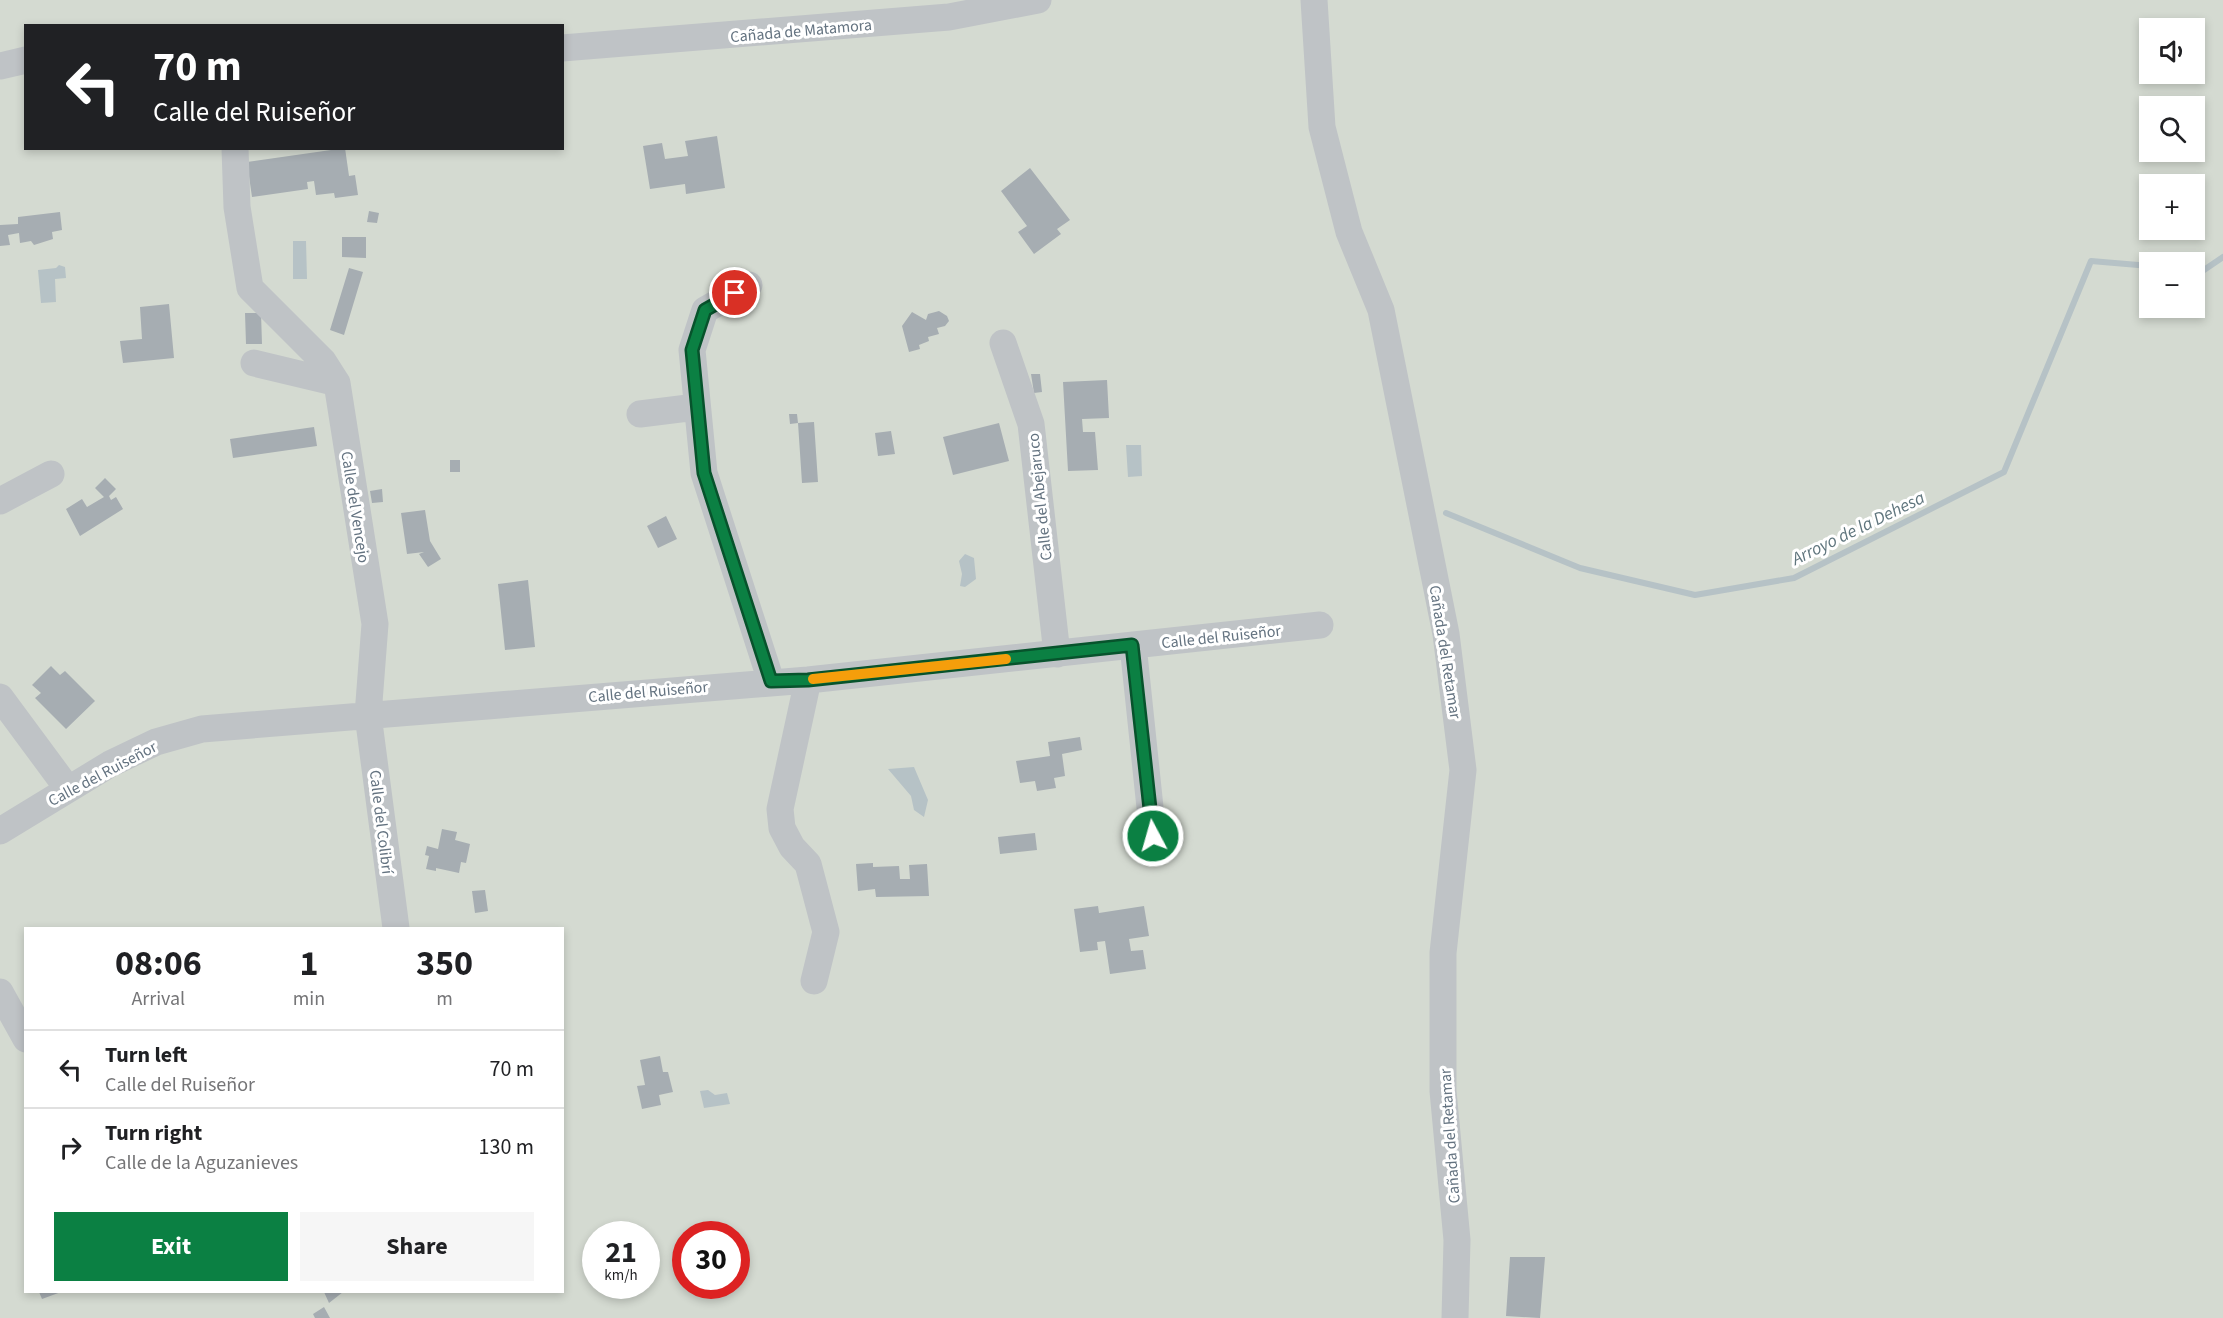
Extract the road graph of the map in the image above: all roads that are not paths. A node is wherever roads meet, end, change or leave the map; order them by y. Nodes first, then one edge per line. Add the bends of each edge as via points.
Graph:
1 (1038, 0) edge
2 (1314, 0) edge
3 (564, 48) edge
4 (24, 60) edge
5 (0, 66) edge
6 (235, 150) edge
7 (749, 285) dead end
8 (1003, 343) dead end
9 (254, 363) dead end
10 (337, 383) junction
11 (696, 407) junction
12 (640, 414) dead end
13 (51, 474) dead end
14 (0, 501) edge
15 (1320, 625) dead end
16 (1132, 645) junction
17 (1057, 654) junction
18 (808, 680) junction
19 (771, 681) junction
20 (0, 697) edge
21 (368, 715) junction
22 (68, 789) junction
23 (0, 831) edge
24 (1153, 836) dead end
25 (396, 927) edge
26 (814, 981) dead end
27 (0, 992) edge
28 (24, 1035) edge
29 (1455, 1318) edge

1 - 3 street, Cañada de Matamora via 949,17
2 - 29 street, Cañada del Retamar via 1322,127 1349,232 1381,310 1446,634 1463,770 1443,953 1443,1091 1456,1240
4 - 5 street
6 - 10 street via 237,207 250,288 323,361
7 - 11 street via 705,310 692,350
8 - 17 street, Calle del Abejaruco via 1030,424
9 - 10 street
10 - 21 street, Calle del Vencejo via 375,624
11 - 12 street
11 - 19 street via 704,473
13 - 14 street
15 - 16 street, Calle del Ruiseñor
16 - 17 street, Calle del Ruiseñor
16 - 24 street
17 - 18 street, Calle del Ruiseñor
18 - 19 street, Calle del Ruiseñor
18 - 26 street via 780,809 782,828 792,847 808,864 826,932
19 - 21 street, Calle del Ruiseñor
20 - 22 street
21 - 22 street, Calle del Ruiseñor via 202,729 156,742
21 - 25 street, Calle del Colibrí
22 - 23 street, Calle del Ruiseñor
27 - 28 street

